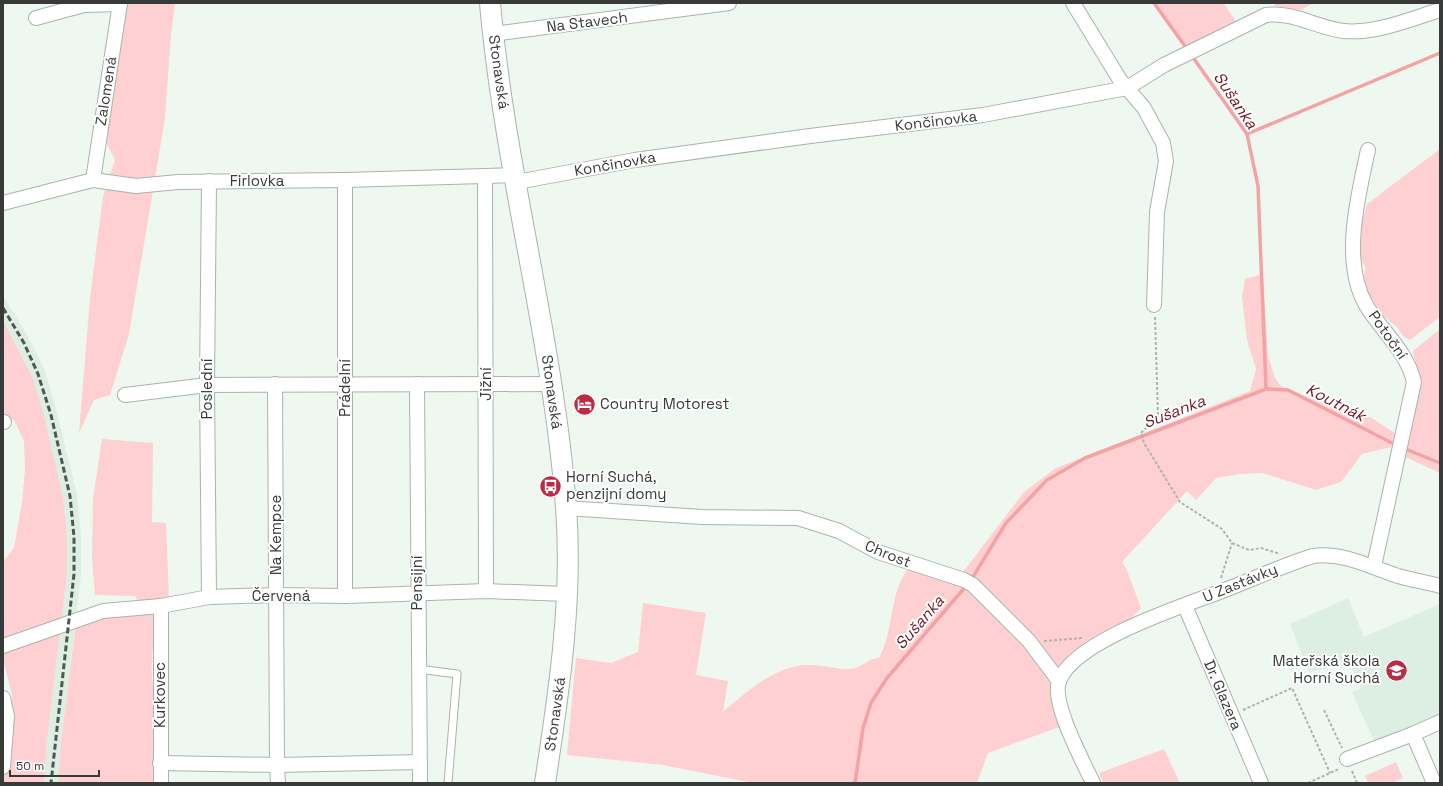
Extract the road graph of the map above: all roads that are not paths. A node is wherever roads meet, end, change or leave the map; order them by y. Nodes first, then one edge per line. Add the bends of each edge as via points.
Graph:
1 (120, 3) edge
2 (490, 3) edge
3 (729, 3) edge
4 (1073, 3) edge
5 (1440, 10) edge
6 (36, 18) dead end
7 (493, 34) junction
8 (1127, 88) junction
9 (1368, 150) dead end
10 (485, 176) junction
11 (516, 179) junction
12 (345, 180) junction
13 (99, 181) junction
14 (209, 181) junction
15 (3, 203) edge
16 (1154, 305) road end
17 (275, 384) junction
18 (417, 384) junction
19 (486, 384) junction
20 (552, 384) junction
21 (207, 385) junction
22 (345, 385) junction
23 (125, 395) dead end
24 (566, 508) junction
25 (1374, 566) junction
26 (1440, 586) edge
27 (486, 591) junction
28 (417, 593) junction
29 (566, 594) junction
30 (276, 595) junction
31 (345, 596) junction
32 (209, 597) junction
33 (160, 606) junction
34 (1185, 606) junction
35 (3, 646) edge
36 (418, 669) junction
37 (1059, 681) junction
38 (3, 698) edge
39 (1440, 722) edge
40 (1413, 734) junction
41 (420, 762) junction
42 (1348, 762) road end
43 (160, 763) junction
44 (276, 765) junction
45 (3, 767) edge
46 (161, 783) edge
47 (278, 783) edge
48 (420, 783) edge
49 (448, 783) edge
50 (545, 783) edge
51 (1093, 783) edge
52 (1261, 783) edge
53 (1434, 783) edge

1 - 6 street via 84,5
1 - 13 street, Zalomená
2 - 7 main road, Stonavská
3 - 7 street, Na Stavech
4 - 8 street
5 - 8 street, Končinovka via 1364,31 1326,28 1277,13 1266,15 1189,53
7 - 11 main road, Stonavská
8 - 11 street, Končinovka via 983,116 810,136
8 - 16 street via 1144,108 1163,143 1166,162 1157,212
9 - 25 street, Potoční via 1356,204 1356,279 1366,305 1405,356 1414,382
10 - 11 street, Firlovka
10 - 12 street, Firlovka
10 - 19 street, Jižní
11 - 20 main road, Stonavská
12 - 14 street, Firlovka
12 - 22 street, Prádelní
13 - 14 street, Firlovka via 136,186
13 - 15 street, Firlovka
14 - 21 street, Poslední
17 - 21 street
17 - 22 street
17 - 30 street, Na Kempce
18 - 19 street
18 - 22 street
18 - 28 street, Pensijní
19 - 20 street
19 - 27 street, Jižní
20 - 24 main road, Stonavská
21 - 23 street
21 - 32 street, Poslední
22 - 31 street, Prádelní
24 - 29 main road, Stonavská
24 - 37 street, Chrost via 702,517 798,518 839,531 878,552 969,582 1028,641
25 - 26 street, U Zastávky via 1398,576
25 - 34 street, U Zastávky via 1326,554 1298,561
27 - 28 street, Červená
27 - 29 street, Červená
28 - 31 street, Červená
28 - 36 street, Pensijní
29 - 50 main road, Stonavská via 561,678
30 - 31 street, Červená
30 - 32 street, Červená
30 - 44 street, Na Kempce
32 - 33 street, Červená
33 - 35 street, Červená via 103,610
33 - 43 street, Kurkovec
34 - 37 street, U Zastávky via 1108,638 1080,657 1065,671
34 - 52 street, Dr. Glazera
36 - 41 street, Pensijní
36 - 49 lane via 457,674
37 - 51 street via 1058,695 1062,714
38 - 45 street via 7,716
39 - 40 street
40 - 42 street
40 - 53 street
41 - 44 street
41 - 48 street, Pensijní
43 - 44 street
43 - 46 street, Kurkovec
44 - 47 street, Na Kempce

